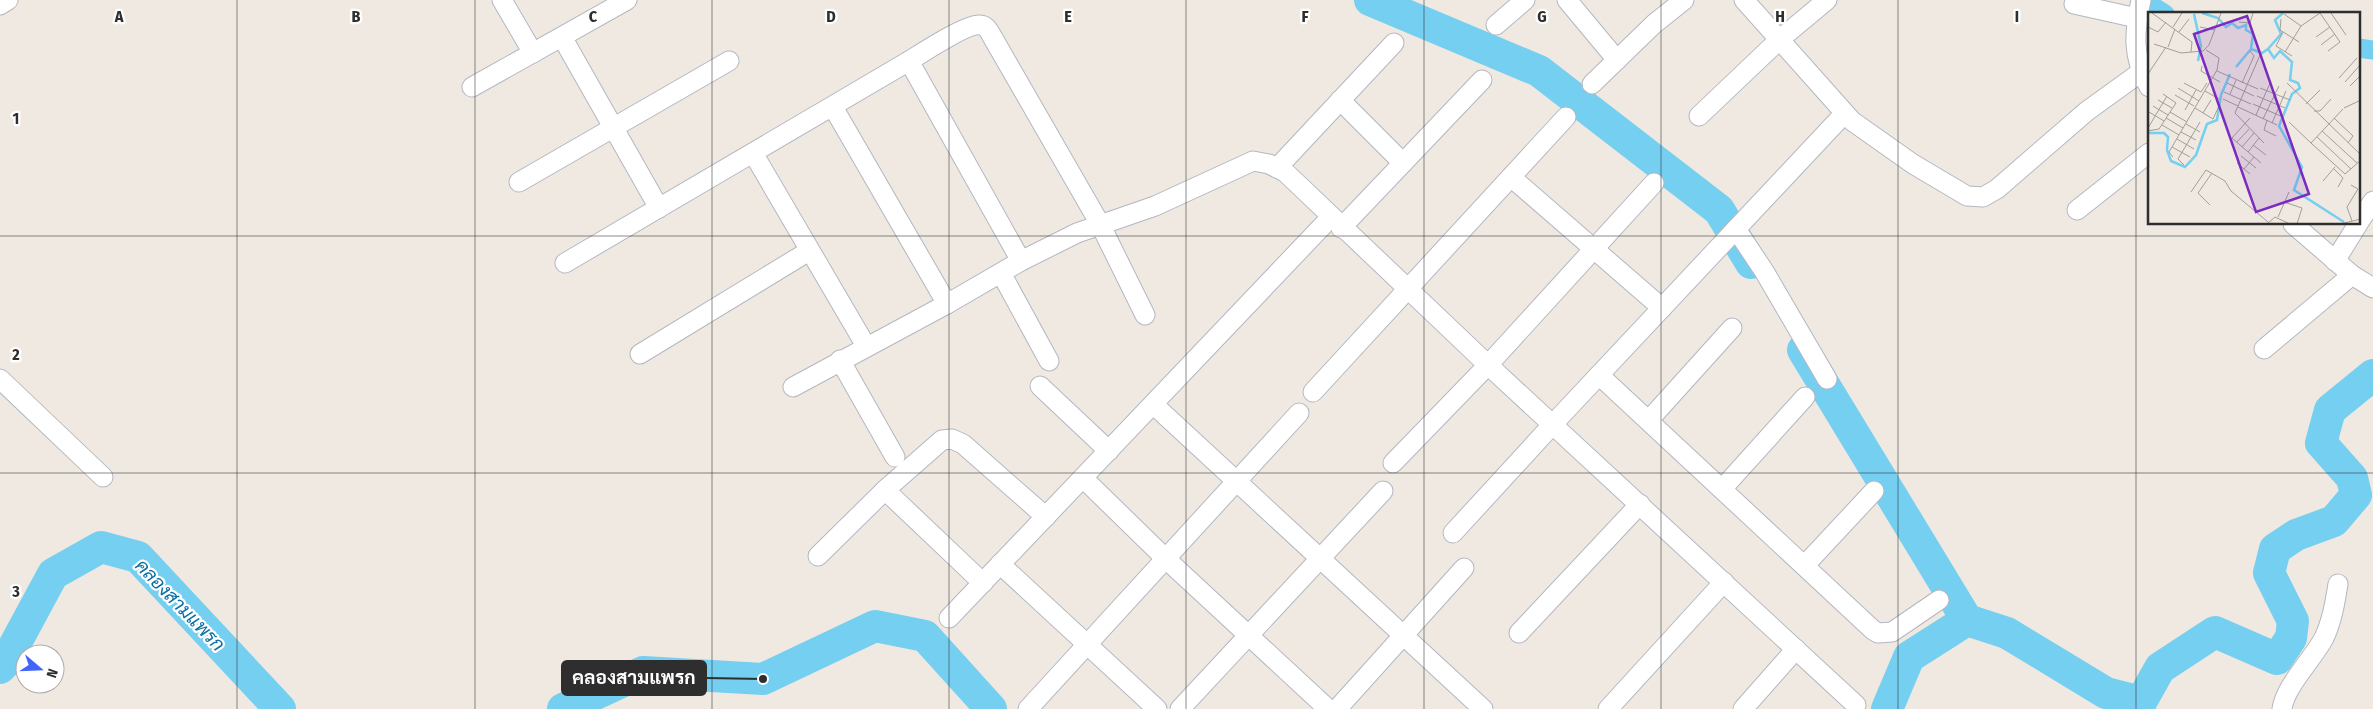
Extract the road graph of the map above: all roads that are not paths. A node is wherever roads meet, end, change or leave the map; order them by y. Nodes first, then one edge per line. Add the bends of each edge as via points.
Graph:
1 (8, 0) edge
2 (502, 0) edge
3 (626, 0) edge
4 (1525, 0) edge
5 (1567, 0) edge
6 (1684, 0) edge
7 (1744, 0) edge
8 (1827, 0) edge
9 (2074, 4) dead end
10 (0, 5) edge
11 (2139, 9) edge
12 (1496, 25) dead end
13 (562, 37) junction
14 (1779, 40) junction
15 (1394, 43) dead end
16 (532, 53) junction
17 (729, 60) dead end
18 (1617, 60) junction
19 (909, 61) junction
20 (2145, 79) edge
21 (1482, 80) dead end
22 (1592, 84) dead end
23 (472, 87) dead end
24 (1340, 100) junction
25 (833, 107) junction
26 (1844, 114) junction
27 (1699, 116) dead end
28 (1566, 117) dead end
29 (614, 128) junction
30 (753, 153) junction
31 (2148, 154) edge
32 (1403, 163) junction
33 (1277, 168) junction
34 (1511, 176) junction
35 (519, 182) dead end
36 (1654, 184) dead end
37 (2373, 200) edge
38 (659, 208) junction
39 (2077, 210) dead end
40 (2360, 221) edge
41 (1336, 222) junction
42 (1100, 224) junction
43 (2294, 225) edge
44 (2358, 225) edge
45 (1736, 229) junction
46 (1594, 248) junction
47 (809, 251) junction
48 (2335, 260) junction
49 (1021, 261) junction
50 (565, 263) dead end
51 (1001, 273) junction
52 (2352, 275) junction
53 (2373, 288) edge
54 (1410, 289) junction
55 (948, 304) junction
56 (1662, 308) junction
57 (1146, 315) dead end
58 (1732, 328) dead end
59 (866, 346) junction
60 (2264, 349) dead end
61 (640, 354) dead end
62 (840, 360) junction
63 (1050, 361) dead end
64 (1488, 365) junction
65 (1599, 375) junction
66 (0, 379) edge
67 (1827, 379) dead end
68 (1040, 386) dead end
69 (793, 387) dead end
70 (1313, 392) dead end
71 (1805, 397) dead end
72 (1154, 405) junction
73 (1299, 413) dead end
74 (1649, 420) junction
75 (1553, 424) junction
76 (1109, 451) junction
77 (895, 458) dead end
78 (1393, 463) dead end
79 (103, 477) dead end
80 (1083, 478) junction
81 (1238, 482) junction
82 (1722, 489) junction
83 (885, 490) junction
84 (1383, 491) dead end
85 (1874, 491) dead end
86 (1640, 504) junction
87 (1046, 517) junction
88 (1453, 534) dead end
89 (818, 556) dead end
90 (1166, 559) junction
91 (1320, 559) junction
92 (1000, 564) junction
93 (1805, 565) junction
94 (1464, 568) dead end
95 (1724, 582) junction
96 (984, 583) junction
97 (2338, 584) dead end
98 (1939, 600) dead end
99 (950, 618) dead end
100 (1519, 633) dead end
101 (1404, 636) junction
102 (1249, 637) junction
103 (1088, 644) junction
104 (1796, 649) junction
105 (1856, 705) dead end
106 (1028, 709) edge
107 (1157, 709) edge
108 (1180, 709) edge
109 (1328, 709) edge
110 (1337, 709) edge
111 (1483, 709) edge
112 (1608, 709) edge
113 (1743, 709) edge
114 (2282, 709) edge

1 - 10 street
2 - 16 street
3 - 13 street
4 - 12 street
5 - 18 street
6 - 18 street
7 - 14 street
8 - 14 street
9 - 11 street
11 - 20 street via 2134,32
13 - 16 street
13 - 29 street
14 - 26 street
14 - 27 street
15 - 24 street
16 - 23 street
17 - 29 street
18 - 22 street
19 - 25 street
19 - 42 street via 972,26 986,26
19 - 49 street
20 - 26 street via 2087,111 1997,189 1983,197 1967,196 1913,164
21 - 32 street
24 - 32 street
24 - 33 street
25 - 30 street
25 - 55 street
26 - 45 street
28 - 34 street
29 - 35 street
29 - 38 street
30 - 38 street
30 - 47 street
31 - 39 street
32 - 41 street
33 - 41 street
33 - 42 street via 1253,161 1155,206
34 - 46 street
34 - 54 street
36 - 46 street
37 - 40 street
38 - 50 street
41 - 54 street
41 - 72 street
42 - 49 street
42 - 57 street
43 - 48 street
44 - 48 street
45 - 56 street
45 - 67 street via 1764,270
46 - 56 street
46 - 64 street
47 - 59 street
47 - 61 street
48 - 52 street
49 - 51 street
51 - 55 street
51 - 63 street
52 - 53 street
52 - 60 street
54 - 64 street
54 - 70 street
55 - 59 street
56 - 65 street
58 - 74 street
59 - 62 street
62 - 69 street
62 - 77 street
64 - 75 street
64 - 78 street
65 - 74 street
65 - 75 street
66 - 79 street
68 - 76 street
71 - 82 street
72 - 76 street
72 - 81 street
73 - 81 street
74 - 82 street
75 - 86 street
75 - 88 street
76 - 80 street
80 - 87 street
80 - 90 street
81 - 90 street
81 - 91 street
82 - 93 street
83 - 87 street via 942,440 952,439 962,444
83 - 89 street
83 - 96 street
84 - 91 street
85 - 93 street
86 - 95 street
86 - 100 street
87 - 92 street
90 - 102 street
90 - 103 street
91 - 101 street
91 - 102 street
92 - 96 street
92 - 103 street
93 - 98 street via 1878,634 1892,632
94 - 101 street
95 - 104 street
95 - 112 street
96 - 99 street
97 - 114 street via 2333,615 2324,638
101 - 110 street
101 - 111 street
102 - 108 street
102 - 109 street
103 - 106 street
103 - 107 street
104 - 105 street
104 - 113 street

